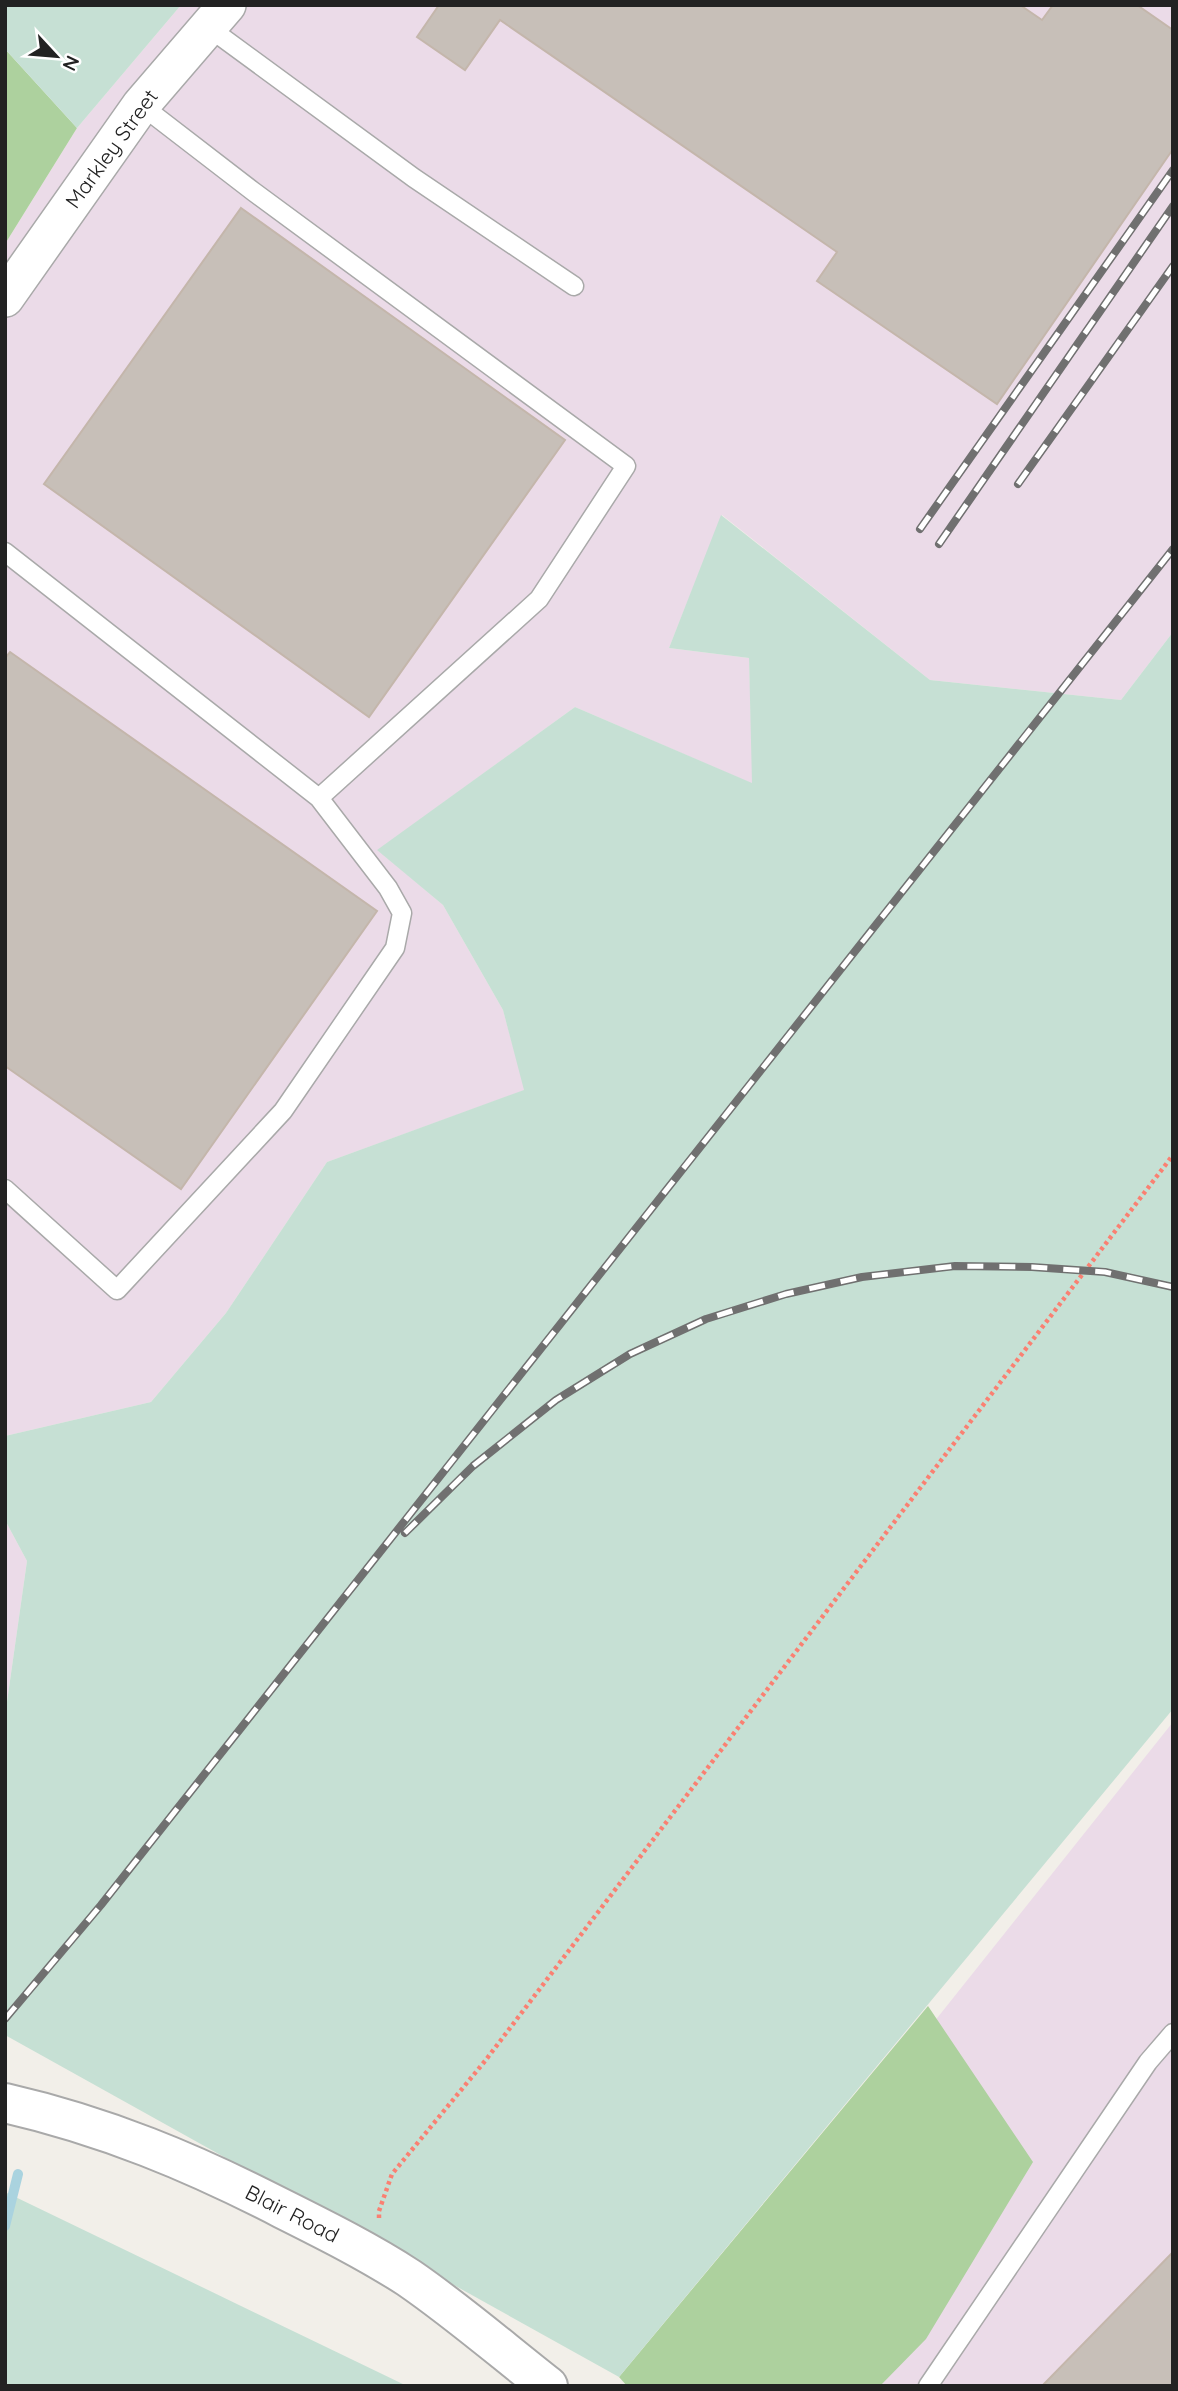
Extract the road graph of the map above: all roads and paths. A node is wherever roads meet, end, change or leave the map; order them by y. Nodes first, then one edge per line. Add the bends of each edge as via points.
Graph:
1 (218, 16) edge
2 (141, 105) junction
3 (574, 285) dead end
4 (5, 298) edge
5 (5, 552) edge
6 (319, 798) junction
7 (1173, 1155) edge
8 (5, 1189) edge
9 (1173, 2033) edge
10 (5, 2103) edge
11 (378, 2261) junction
12 (548, 2386) edge
13 (928, 2386) edge

1 - 2 street, Markley Street
1 - 3 lane via 414,178
2 - 4 street, Markley Street
2 - 6 lane via 626,466 539,599
5 - 6 lane
6 - 8 lane via 402,913 395,948 283,1111 117,1290
7 - 11 path via 485,2060 392,2174 379,2211
9 - 13 lane via 1148,2062
10 - 11 street, Blair Road via 138,2142 240,2187
11 - 12 street, Blair Road via 409,2278

